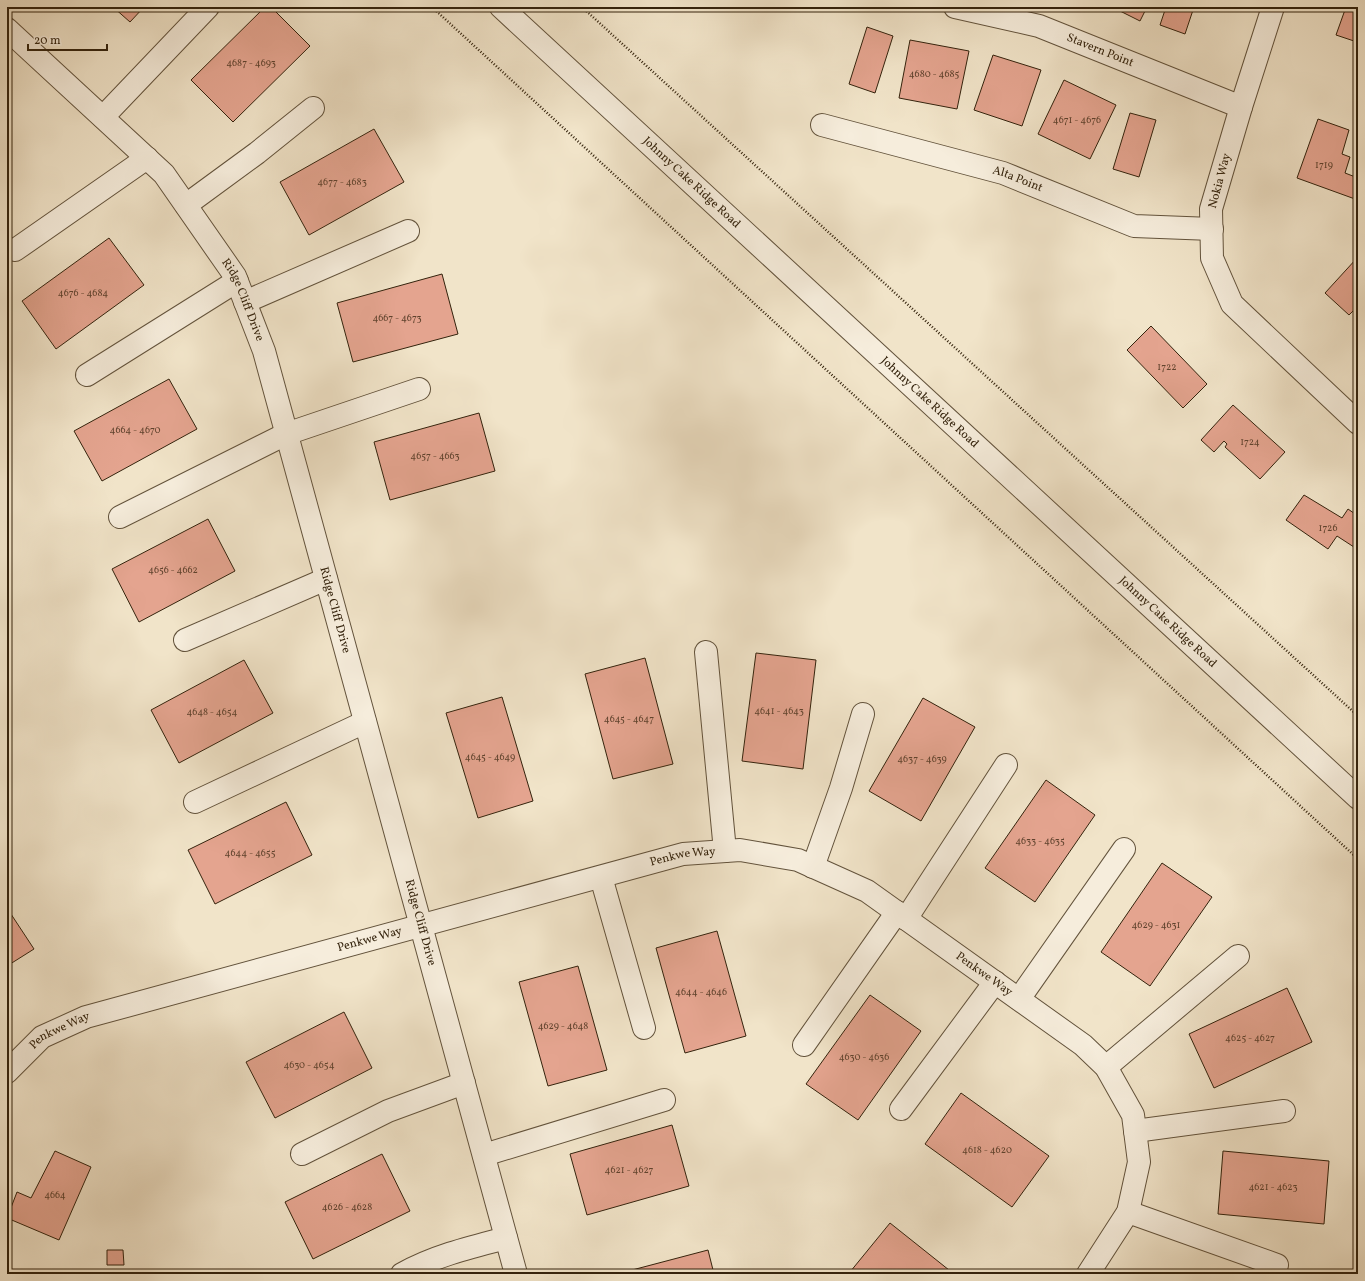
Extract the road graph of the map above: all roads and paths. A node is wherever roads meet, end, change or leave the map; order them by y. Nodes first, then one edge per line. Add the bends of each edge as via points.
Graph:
1 (208, 7) edge
2 (432, 7) edge
3 (501, 7) edge
4 (582, 7) edge
5 (955, 7) edge
6 (1273, 7) edge
7 (7, 29) edge
8 (1241, 107) junction
9 (313, 108) dead end
10 (103, 117) junction
11 (822, 125) dead end
12 (147, 158) junction
13 (186, 205) junction
14 (1212, 229) junction
15 (408, 231) dead end
16 (16, 250) dead end
17 (237, 281) junction
18 (245, 302) junction
19 (87, 375) dead end
20 (419, 389) dead end
21 (1358, 423) edge
22 (286, 434) junction
23 (120, 517) dead end
24 (326, 579) junction
25 (186, 640) dead end
26 (706, 652) dead end
27 (863, 714) dead end
28 (1358, 716) edge
29 (366, 722) junction
30 (1006, 765) dead end
31 (1358, 798) edge
32 (194, 802) dead end
33 (1124, 849) dead end
34 (725, 851) junction
35 (1358, 859) edge
36 (813, 867) junction
37 (601, 877) junction
38 (902, 916) junction
39 (421, 926) junction
40 (1238, 956) dead end
41 (995, 982) junction
42 (1019, 999) junction
43 (644, 1028) dead end
44 (804, 1045) dead end
45 (1106, 1067) junction
46 (7, 1072) edge
47 (464, 1083) junction
48 (664, 1100) dead end
49 (901, 1109) dead end
50 (1284, 1111) dead end
51 (1135, 1131) junction
52 (302, 1154) dead end
53 (484, 1155) junction
54 (1128, 1212) junction
55 (506, 1238) junction
56 (1277, 1265) dead end
57 (402, 1274) edge
58 (516, 1274) edge
59 (1088, 1274) edge

1 - 10 street
2 - 35 path
3 - 31 street, Johnny Cake Ridge Road
4 - 28 path
5 - 8 street, Stavern Point via 1039,26
6 - 8 street, Nokia Way
7 - 10 street, Ridge Cliff Drive
8 - 14 street, Nokia Way via 1211,209
9 - 13 street
10 - 12 street, Ridge Cliff Drive
11 - 14 street, Alta Point via 1003,173 1134,226
12 - 13 street, Ridge Cliff Drive via 164,174
12 - 16 street
13 - 17 street, Ridge Cliff Drive
14 - 21 street, Nokia Way via 1212,258 1232,304
15 - 18 street
17 - 18 street, Ridge Cliff Drive
17 - 19 street
18 - 22 street, Ridge Cliff Drive via 264,351
20 - 22 street
22 - 23 street
22 - 24 street, Ridge Cliff Drive
24 - 25 street
24 - 29 street, Ridge Cliff Drive
26 - 34 street
27 - 36 street
29 - 32 street
29 - 39 street, Ridge Cliff Drive
30 - 38 street
33 - 42 street
34 - 36 street, Penkwe Way via 740,850 776,856 798,860
34 - 37 street, Penkwe Way via 683,854
36 - 38 street, Penkwe Way via 867,891
37 - 39 street, Penkwe Way
37 - 43 street
38 - 41 street, Penkwe Way
38 - 44 street
39 - 46 street, Penkwe Way via 86,1017 42,1037
39 - 47 street, Ridge Cliff Drive
40 - 45 street
41 - 42 street, Penkwe Way
41 - 49 street
42 - 45 street, Penkwe Way via 1083,1045
45 - 51 street, Penkwe Way via 1133,1115
47 - 52 street via 388,1111
47 - 53 street, Ridge Cliff Drive
48 - 53 street
50 - 51 street
51 - 54 street, Penkwe Way via 1139,1162
53 - 55 street, Ridge Cliff Drive
54 - 56 street
54 - 59 street, Penkwe Way
55 - 57 street via 418,1265
55 - 58 street, Ridge Cliff Drive

